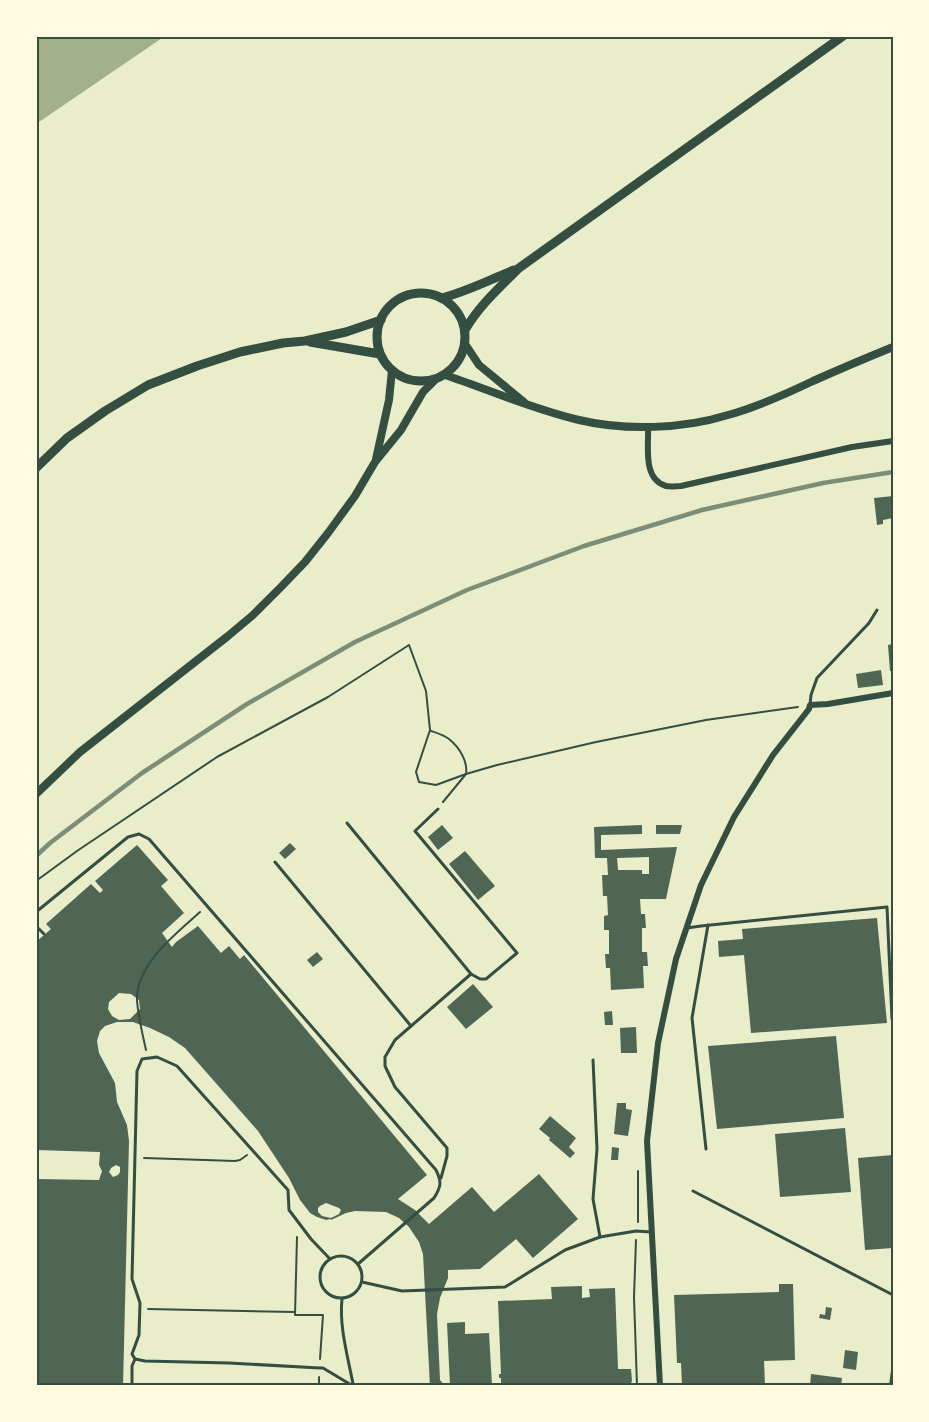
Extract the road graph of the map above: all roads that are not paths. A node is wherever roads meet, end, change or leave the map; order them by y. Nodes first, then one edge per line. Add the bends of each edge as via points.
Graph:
1 (843, 36) edge
2 (519, 268) junction
3 (442, 298) junction
4 (381, 320) junction
5 (465, 330) junction
6 (305, 341) junction
7 (465, 344) junction
8 (893, 347) edge
9 (380, 354) junction
10 (392, 370) junction
11 (445, 375) junction
12 (435, 380) junction
13 (529, 406) junction
14 (648, 427) junction
15 (893, 441) edge
16 (375, 462) junction
17 (36, 468) edge
18 (877, 610) dead end
19 (893, 693) edge
20 (810, 705) junction
21 (36, 794) edge
22 (438, 809) road end
23 (347, 823) dead end
24 (275, 862) dead end
25 (887, 907) junction
26 (893, 907) edge
27 (36, 912) edge
28 (708, 925) junction
29 (36, 926) edge
30 (686, 928) junction
31 (44, 934) dead end
32 (471, 974) junction
33 (892, 1019) edge
34 (411, 1026) junction
35 (592, 1059) dead end
36 (706, 1149) dead end
37 (441, 1179) junction
38 (693, 1191) dead end
39 (651, 1232) junction
40 (600, 1238) junction
41 (330, 1259) junction
42 (358, 1264) junction
43 (362, 1282) junction
44 (893, 1295) edge
45 (342, 1298) junction
46 (135, 1359) junction
47 (132, 1386) edge
48 (353, 1386) edge
49 (660, 1386) edge

1 - 2 main road
2 - 3 main road
2 - 5 main road via 485,301
3 - 4 main road via 418,293 406,296 387,309
3 - 5 main road via 461,317
4 - 6 main road
4 - 9 main road via 377,331
5 - 7 main road
6 - 9 main road
6 - 17 main road via 240,352 148,385 67,438
7 - 11 main road via 459,362
7 - 13 main road via 479,365
8 - 14 main road via 730,415
9 - 10 main road
10 - 12 main road via 412,381
10 - 16 main road
11 - 12 main road
11 - 13 main road
12 - 16 main road
13 - 14 main road via 581,421
14 - 15 street via 650,469 653,477 665,486 681,486
16 - 21 main road via 328,533 254,615 80,752
18 - 20 lane via 817,678
19 - 20 street
20 - 30 street via 773,754 734,817 701,885
22 - 32 lane via 415,831 517,953 486,979
23 - 32 lane
24 - 34 lane
25 - 26 lane
25 - 28 lane
25 - 33 lane
27 - 37 lane via 128,837 139,834 149,839
28 - 30 lane
28 - 36 lane via 692,1018
29 - 31 lane
30 - 39 street via 658,1042 647,1141
32 - 34 lane
34 - 37 lane via 395,1040 385,1057 385,1066 395,1087 447,1148
35 - 40 lane via 597,1149 593,1199
37 - 42 lane via 434,1198
38 - 44 lane
39 - 40 lane
39 - 49 street
40 - 43 lane via 565,1250 505,1287 402,1291
41 - 42 lane via 342,1256
41 - 45 lane via 322,1270 321,1283 329,1294
41 - 46 lane via 289,1210 288,1190 177,1066 157,1057 141,1059 137,1071 132,1279 140,1308 139,1335 132,1354
42 - 43 lane
43 - 45 lane via 355,1293
45 - 48 lane
46 - 47 lane
46 - 48 lane via 320,1368

